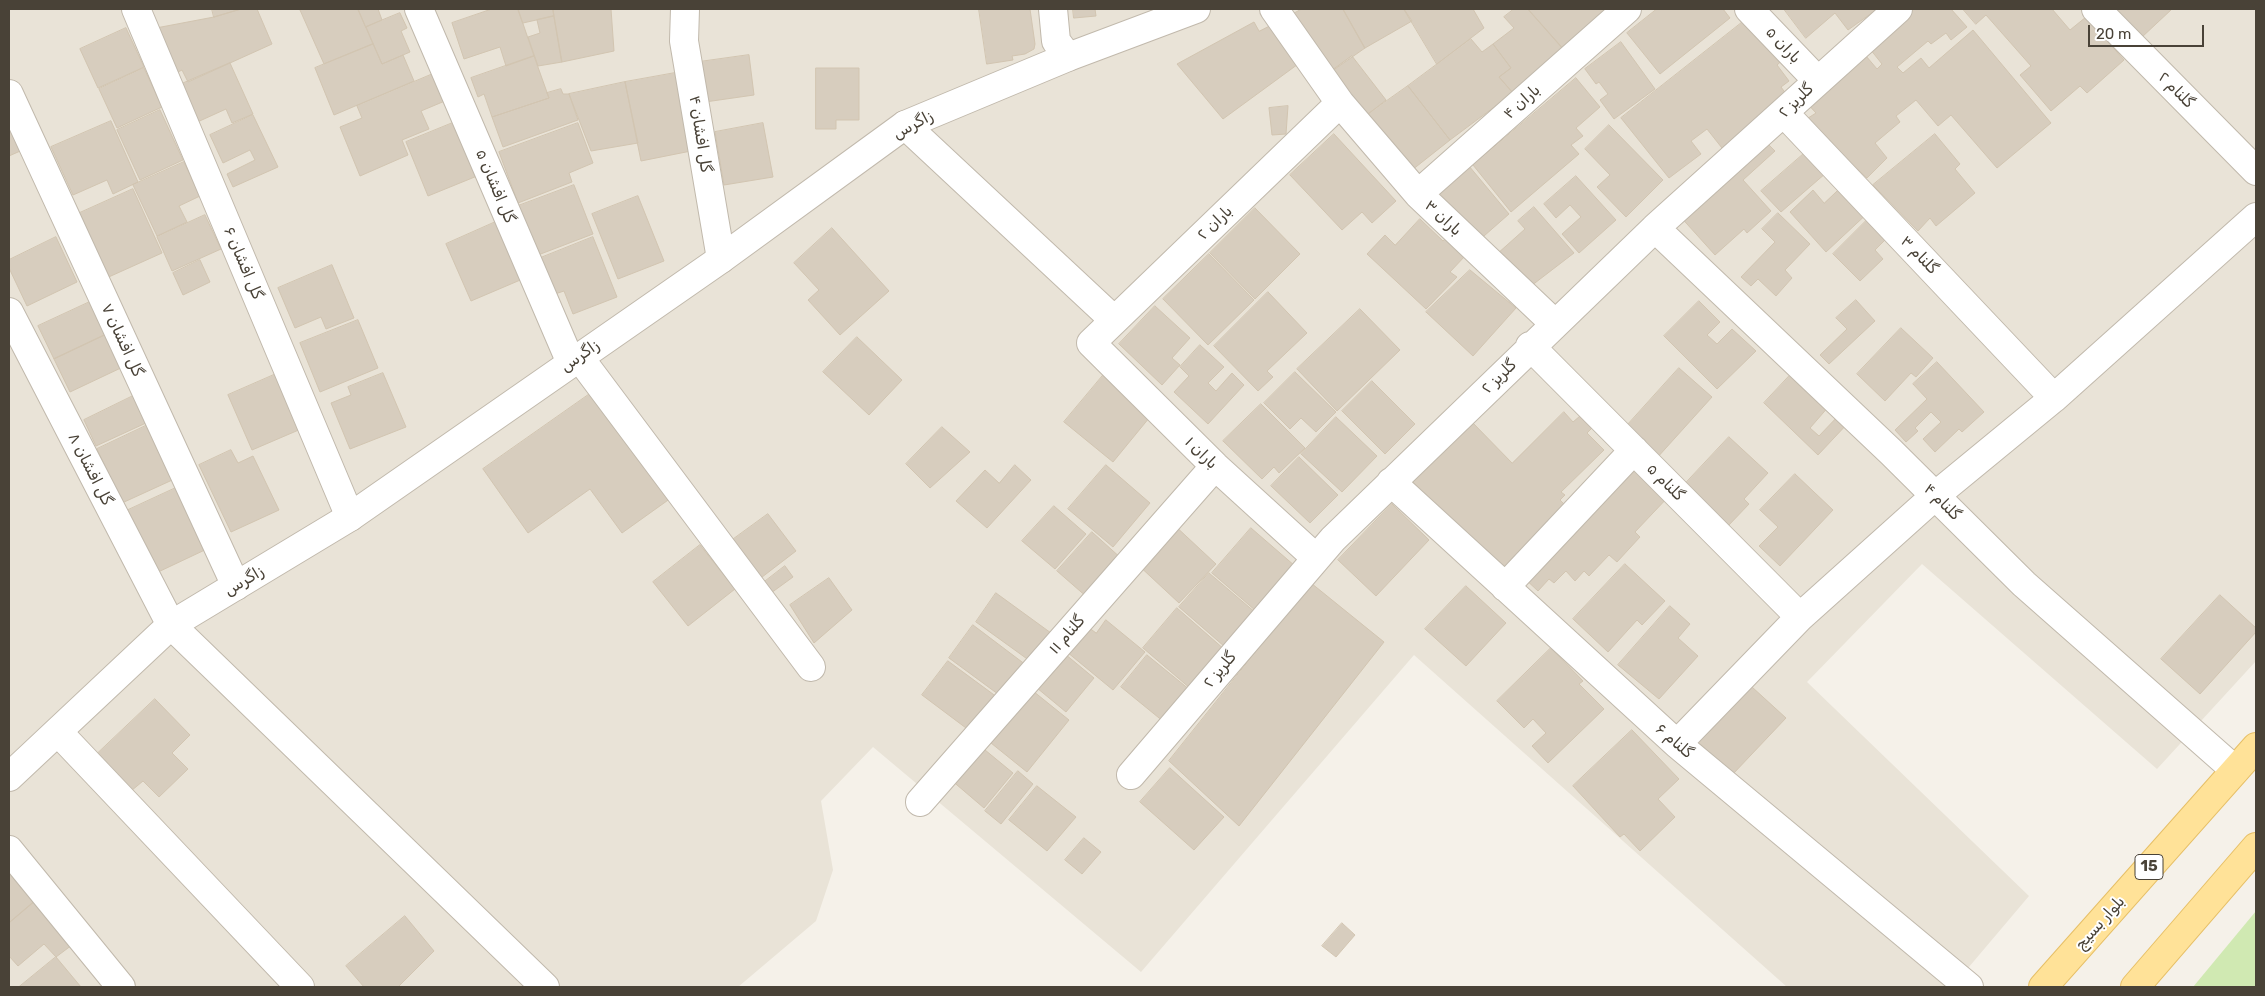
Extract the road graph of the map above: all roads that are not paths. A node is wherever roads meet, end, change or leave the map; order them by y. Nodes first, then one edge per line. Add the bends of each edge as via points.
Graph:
1 (136, 9) edge
2 (419, 9) edge
3 (684, 9) edge
4 (1053, 9) edge
5 (1196, 9) edge
6 (1274, 9) edge
7 (1626, 9) edge
8 (1749, 9) edge
9 (1898, 9) edge
10 (2096, 9) edge
11 (1068, 57) junction
12 (1817, 80) junction
13 (9, 94) edge
14 (1340, 103) junction
15 (1784, 113) junction
16 (905, 126) junction
17 (2256, 171) edge
18 (1418, 194) junction
19 (2256, 217) edge
20 (1655, 228) junction
21 (721, 259) junction
22 (9, 312) edge
23 (1114, 320) junction
24 (1555, 324) junction
25 (1091, 343) joint
26 (1530, 346) junction
27 (575, 360) junction
28 (2054, 398) junction
29 (1634, 450) junction
30 (1215, 466) junction
31 (1391, 482) junction
32 (1936, 496) junction
33 (350, 517) junction
34 (1316, 558) junction
35 (236, 586) junction
36 (1505, 587) junction
37 (1800, 617) junction
38 (171, 625) junction
39 (811, 667) dead end
40 (58, 732) junction
41 (1677, 744) junction
42 (2256, 746) edge
43 (2235, 770) junction
44 (1131, 775) dead end
45 (9, 776) edge
46 (920, 802) dead end
47 (2256, 847) edge
48 (9, 850) edge
49 (121, 987) edge
50 (300, 987) edge
51 (545, 987) edge
52 (1969, 987) edge
53 (2042, 987) edge
54 (2135, 987) edge

1 - 33 street, گل افشان ۶
2 - 27 street, گل افشان ۵
3 - 21 street, گل افشان ۴ via 684,41
4 - 11 street via 1056,41
5 - 11 street, زاگرس
6 - 14 street, باران ۳
7 - 18 street, باران ۴
8 - 12 street, باران ۵
9 - 12 street, گلریز ۲
10 - 17 street, گلنام ۲
11 - 16 street, زاگرس
12 - 15 street, گلریز ۲
13 - 35 street, گل افشان ۷
14 - 18 street, باران ۳
14 - 23 street, باران ۲
15 - 20 street, گلریز ۲
15 - 28 street, گلنام ۳
16 - 21 street, زاگرس
16 - 23 street
18 - 24 street, باران ۳
19 - 28 street
20 - 24 street, گلریز ۲
20 - 32 street, گلنام ۴
21 - 27 street, زاگرس
22 - 38 street, گل افشان ۸
23 - 25 street, باران ۲
24 - 26 street, گلریز ۲
25 - 30 street, باران ۱
26 - 29 street, گلنام ۵
26 - 31 street, گلریز ۲
27 - 33 street, زاگرس
27 - 39 street, گل افشان ۵
28 - 32 street
29 - 36 street
29 - 37 street, گلنام ۵
30 - 34 street, باران ۱
30 - 46 street, گلنام ۱۱
31 - 34 street, گلریز ۲
31 - 36 street, گلنام ۶
32 - 37 street
32 - 43 street, گلنام ۴ via 2024,584
33 - 35 street, زاگرس
34 - 44 street, گلریز ۲
35 - 38 street, زاگرس
36 - 41 street, گلنام ۶
37 - 41 street
38 - 40 street, زاگرس
38 - 51 street, گل افشان ۸
40 - 45 street, زاگرس
40 - 50 street
41 - 52 street, گلنام ۶
42 - 43 main road, بلوار بسیج / 15
43 - 53 main road, بلوار بسیج / 15
47 - 54 main road
48 - 49 street

